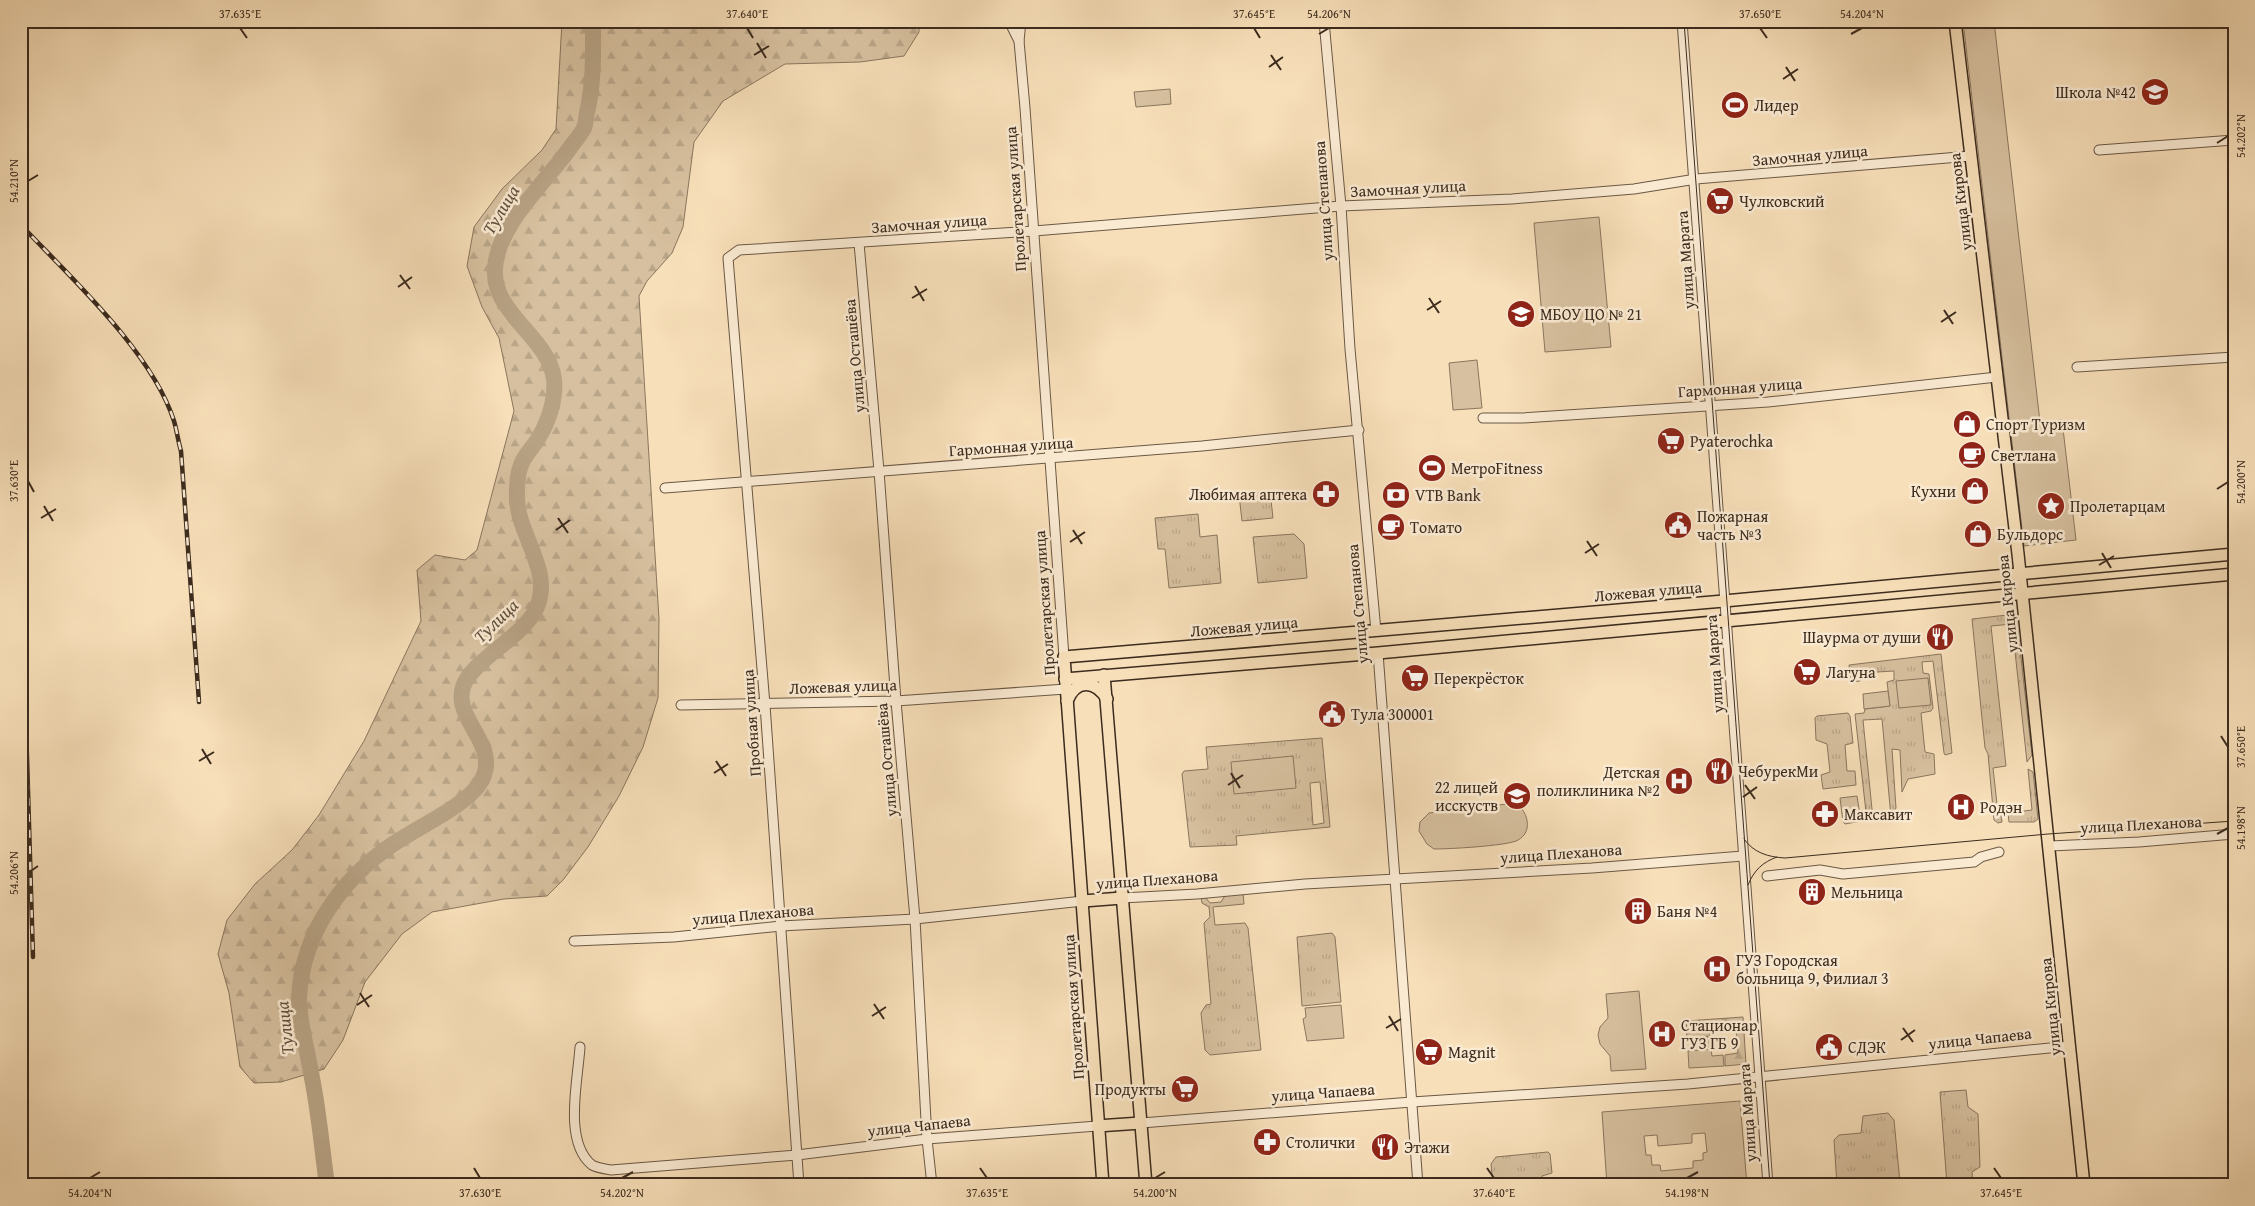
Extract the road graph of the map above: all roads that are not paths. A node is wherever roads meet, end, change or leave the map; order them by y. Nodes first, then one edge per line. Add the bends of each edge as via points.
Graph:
1 (1010, 21) edge
2 (1021, 21) edge
3 (1324, 21) edge
4 (1682, 21) edge
5 (1955, 21) edge
6 (1019, 41) junction
7 (2234, 140) edge
8 (2099, 150) dead end
9 (1971, 156) junction
10 (1694, 179) junction
11 (1341, 206) junction
12 (1034, 231) junction
13 (859, 243) junction
14 (728, 258) joint
15 (2234, 357) edge
16 (2077, 368) dead end
17 (1997, 377) junction
18 (1710, 405) junction
19 (1483, 418) dead end
20 (1359, 430) junction
21 (1050, 458) junction
22 (879, 471) junction
23 (745, 482) junction
24 (665, 488) dead end
25 (2234, 554) edge
26 (2020, 573) junction
27 (2234, 574) edge
28 (2022, 594) junction
29 (1724, 601) junction
30 (1578, 614) junction
31 (1726, 621) junction
32 (1376, 631) junction
33 (1580, 634) junction
34 (1378, 653) junction
35 (1064, 657) junction
36 (1104, 675) junction
37 (1066, 684) junction
38 (1107, 699) junction
39 (896, 700) junction
40 (1067, 701) junction
41 (681, 705) dead end
42 (765, 705) junction
43 (2234, 834) edge
44 (2050, 846) junction
45 (1999, 852) dead end
46 (1743, 856) junction
47 (1767, 876) dead end
48 (1395, 878) junction
49 (1122, 898) junction
50 (1083, 901) junction
51 (915, 919) junction
52 (781, 926) junction
53 (574, 941) dead end
54 (2070, 1046) junction
55 (580, 1047) dead end
56 (1760, 1078) junction
57 (1412, 1102) junction
58 (1141, 1123) junction
59 (1098, 1126) junction
60 (927, 1139) junction
61 (797, 1155) junction
62 (799, 1185) edge
63 (932, 1185) edge
64 (1103, 1185) edge
65 (1146, 1185) edge
66 (1418, 1185) edge
67 (1768, 1185) edge
68 (2084, 1185) edge

1 - 6 street, Пролетарская улица
2 - 6 street
3 - 11 street, улица Степанова
4 - 10 street, улица Марата
5 - 9 main road, улица Кирова
6 - 12 street, Пролетарская улица
7 - 8 street
9 - 10 street, Замочная улица
9 - 17 main road, улица Кирова
10 - 11 street, Замочная улица via 1634,189 1512,199
10 - 18 street, улица Марата
11 - 12 street, Замочная улица
11 - 20 street, улица Степанова
12 - 13 street, Замочная улица
12 - 21 street, Пролетарская улица
13 - 14 street, Замочная улица via 739,250
13 - 22 street, улица Осташёва
14 - 23 street, Пробная улица
15 - 16 street
17 - 18 street, Гармонная улица via 1768,402
17 - 26 main road, улица Кирова
18 - 19 street, Гармонная улица
18 - 29 street, улица Марата
20 - 21 street, Гармонная улица
20 - 32 street, улица Степанова
21 - 22 street, Гармонная улица
21 - 35 street, Пролетарская улица
22 - 23 street, Гармонная улица
22 - 39 street, улица Осташёва
23 - 24 street, Гармонная улица
23 - 42 street, Пробная улица
25 - 26 main road, Ложевая улица
26 - 28 main road, улица Кирова
26 - 29 main road, Ложевая улица
27 - 28 main road, Ложевая улица
28 - 31 main road, Ложевая улица
28 - 44 main road, улица Кирова
29 - 30 main road, Ложевая улица
29 - 31 street, улица Марата
30 - 32 main road, Ложевая улица
30 - 33 main road
31 - 33 main road, Ложевая улица
31 - 46 street, улица Марата
32 - 34 main road, улица Степанова
32 - 35 main road, Ложевая улица
33 - 34 main road, Ложевая улица
34 - 36 main road, Ложевая улица
34 - 48 street, улица Степанова
35 - 37 main road, Пролетарская улица
36 - 37 main road, Ложевая улица
36 - 38 main road
37 - 39 street, Ложевая улица
37 - 40 main road, Пролетарская улица
38 - 40 main road via 1091,684 1075,688
38 - 49 main road
39 - 42 street, Ложевая улица
39 - 51 street, улица Осташёва
40 - 50 main road, Пролетарская улица
41 - 42 street, Ложевая улица
42 - 52 street, Пробная улица
43 - 44 street, улица Плеханова
44 - 54 main road, улица Кирова
45 - 47 street via 1965,863 1843,874 1820,870
46 - 48 street, улица Плеханова
46 - 56 street, улица Марата
48 - 49 street, улица Плеханова
48 - 57 street, улица Степанова
49 - 50 main road, улица Плеханова
49 - 58 main road
50 - 51 street, улица Плеханова
50 - 59 main road, Пролетарская улица
51 - 52 street, улица Плеханова
51 - 60 street, улица Осташёва
52 - 53 street, улица Плеханова
52 - 61 street, Пробная улица
54 - 56 street, улица Чапаева
54 - 68 main road, улица Кирова
55 - 61 street, улица Чапаева via 574,1112 576,1137 584,1155 594,1166 611,1170
56 - 57 street, улица Чапаева
56 - 67 street, улица Марата
57 - 58 street, улица Чапаева
57 - 66 street, улица Степанова
58 - 59 main road, улица Чапаева
58 - 65 main road
59 - 60 street, улица Чапаева
59 - 64 main road, Пролетарская улица
60 - 61 street, улица Чапаева
60 - 63 street, улица Осташёва
61 - 62 street, Пробная улица

